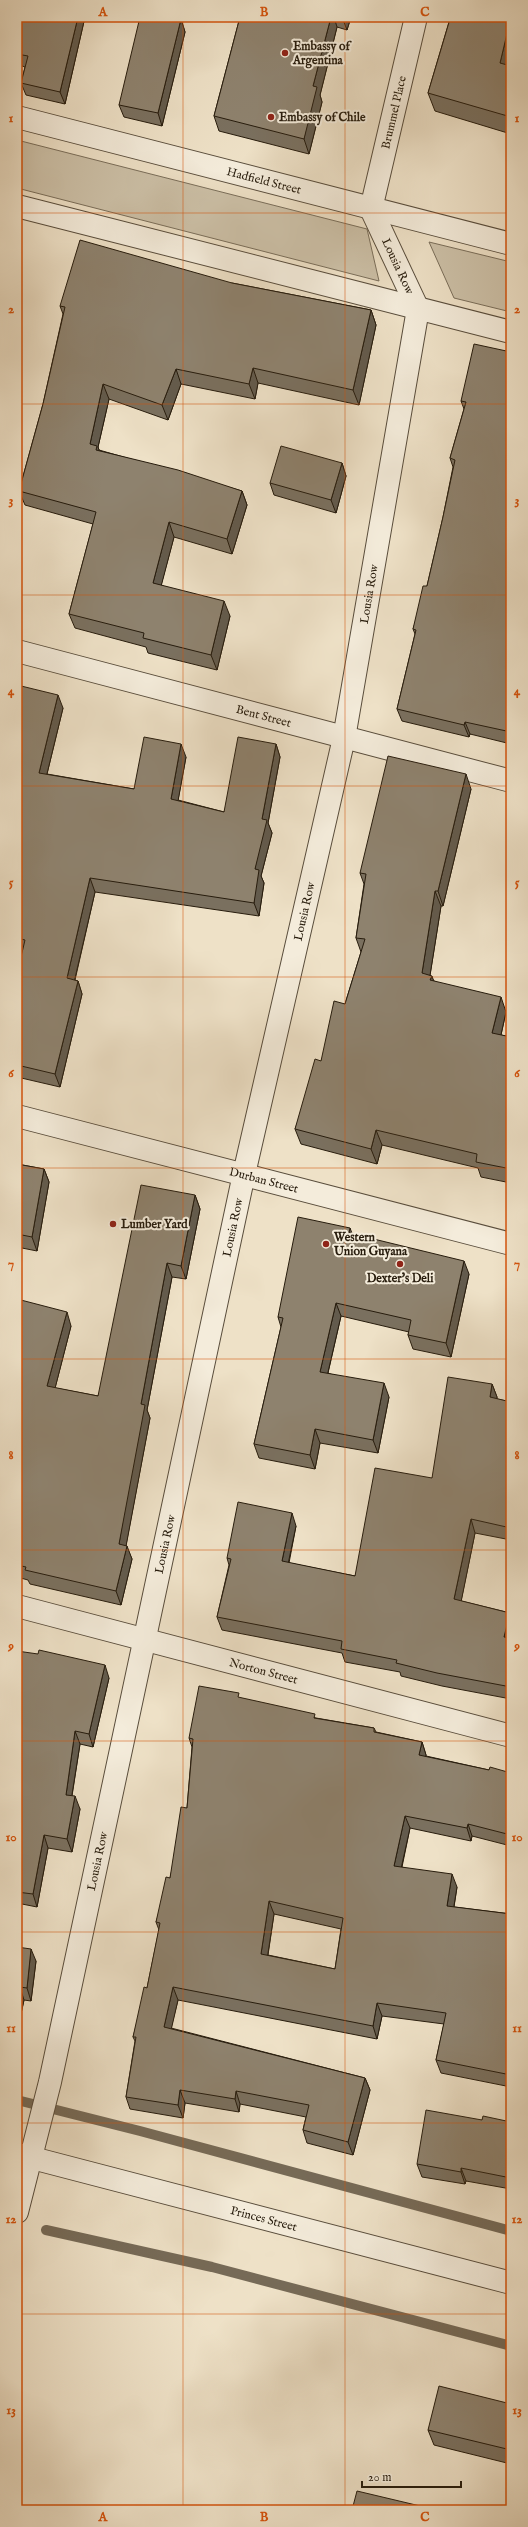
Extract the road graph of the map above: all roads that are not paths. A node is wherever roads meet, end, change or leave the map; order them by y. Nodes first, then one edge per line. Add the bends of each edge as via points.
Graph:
1 (416, 17) edge
2 (17, 117) edge
3 (17, 206) edge
4 (371, 209) junction
5 (511, 244) edge
6 (418, 309) junction
7 (511, 332) edge
8 (17, 651) edge
9 (344, 738) junction
10 (511, 781) edge
11 (17, 1116) edge
12 (244, 1174) junction
13 (511, 1244) edge
14 (17, 1606) edge
15 (145, 1640) junction
16 (511, 1736) edge
17 (25, 2155) edge
18 (17, 2212) edge
19 (511, 2283) edge

1 - 4 street, Brummel Place
2 - 4 street, Hadfield Street
3 - 6 street
4 - 5 street, Hadfield Street
4 - 6 street, Lousia Row
6 - 7 street
6 - 9 street, Lousia Row
8 - 9 street, Bent Street
9 - 10 street, Bent Street
9 - 12 street, Lousia Row
11 - 12 street, Durban Street
12 - 13 street, Durban Street
12 - 15 street, Lousia Row
14 - 15 street, Norton Street
15 - 16 street, Norton Street
15 - 17 street, Lousia Row via 38,2134
17 - 18 street, Lousia Row
17 - 19 street, Princes Street

